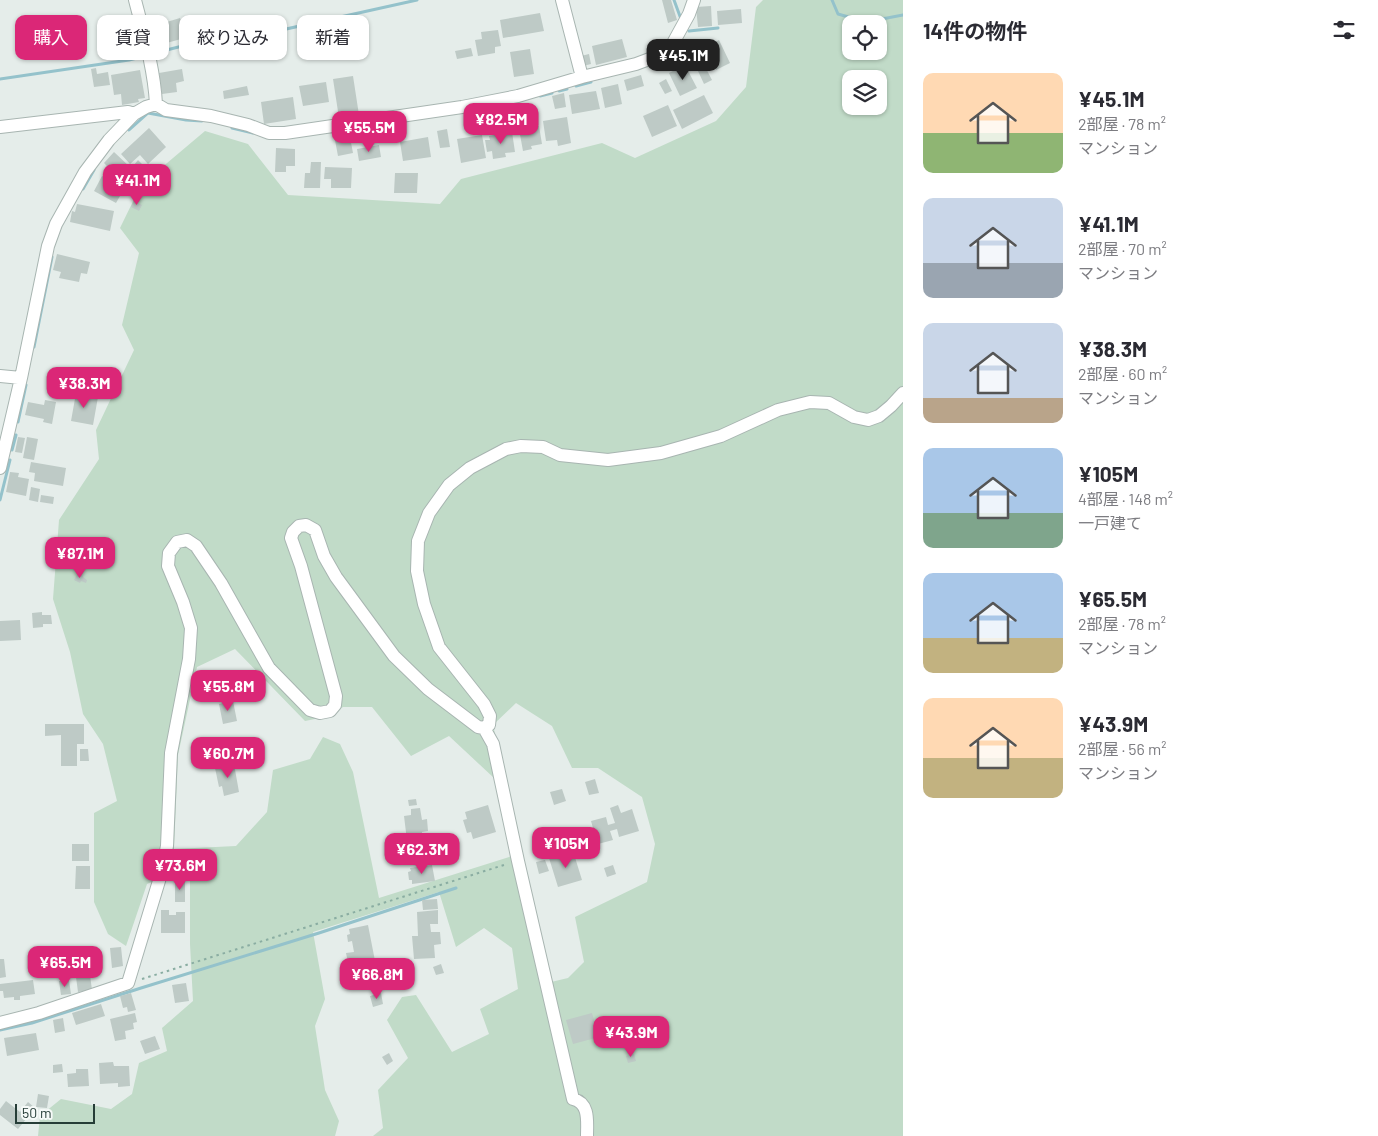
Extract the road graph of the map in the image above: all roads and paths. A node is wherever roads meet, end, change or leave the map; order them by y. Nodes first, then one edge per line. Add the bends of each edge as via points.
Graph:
1 (135, 0) edge
2 (562, 0) edge
3 (694, 0) edge
4 (582, 77) junction
5 (156, 104) junction
6 (134, 114) junction
7 (0, 127) edge
8 (0, 376) edge
9 (20, 378) junction
10 (903, 393) edge
11 (0, 468) edge
12 (484, 728) junction
13 (518, 861) junction
14 (128, 983) junction
15 (0, 1023) edge
16 (587, 1136) edge

1 - 5 street via 155,82
2 - 4 street
3 - 4 street via 677,38 660,55
4 - 5 street via 509,98 462,107 285,133 269,133 211,116 166,110
5 - 6 street
6 - 7 street via 128,112
6 - 9 street via 84,172 56,224 48,246
8 - 9 street
9 - 11 street
10 - 12 street via 879,416 868,420 854,417 829,403 810,402 778,410 721,436 661,453 608,460 560,455 542,447 506,449 470,468 449,484 429,513 418,541 417,571 439,647 490,716 489,725
12 - 13 street via 493,744
12 - 14 street via 478,727 428,689 394,656 336,577 315,530 306,525 299,526 291,538 336,696 330,711 320,713 310,710 269,668 221,582 196,546 187,540 177,542 169,553 168,566 191,628 189,659 170,753 167,846
13 - 14 path
13 - 16 street via 573,1099 578,1100 586,1113
14 - 15 street

